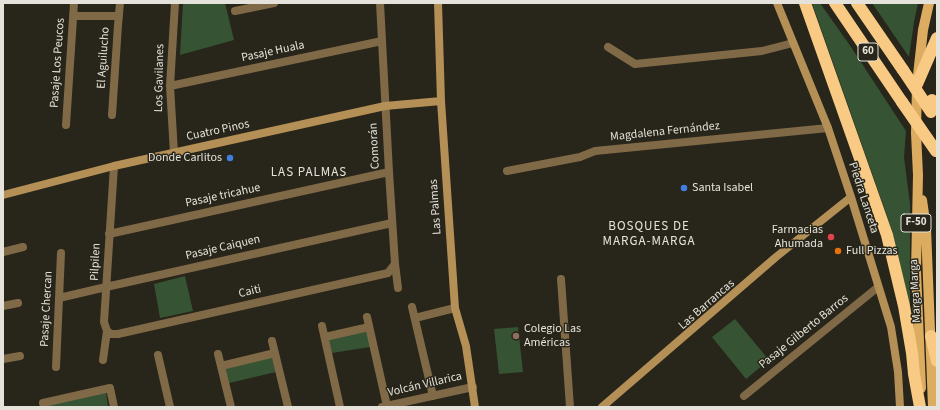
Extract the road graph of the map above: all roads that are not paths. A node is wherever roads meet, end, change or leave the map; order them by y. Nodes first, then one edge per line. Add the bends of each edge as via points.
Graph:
1 (74, 3) edge
2 (120, 3) edge
3 (175, 3) edge
4 (274, 3) edge
5 (380, 3) edge
6 (438, 3) edge
7 (777, 3) edge
8 (805, 3) edge
9 (834, 3) edge
10 (857, 3) edge
11 (929, 3) edge
12 (235, 11) dead end
13 (73, 16) junction
14 (119, 16) junction
15 (937, 38) edge
16 (382, 41) junction
17 (793, 43) junction
18 (608, 47) dead end
19 (917, 84) junction
20 (170, 86) junction
21 (441, 101) junction
22 (385, 106) junction
23 (934, 109) edge
24 (112, 115) dead end
25 (66, 125) dead end
26 (828, 128) junction
27 (937, 152) edge
28 (174, 153) junction
29 (114, 166) junction
30 (507, 170) dead end
31 (389, 172) junction
32 (918, 175) junction
33 (3, 195) edge
34 (851, 197) junction
35 (392, 223) junction
36 (109, 234) junction
37 (23, 248) dead end
38 (3, 252) edge
39 (61, 253) dead end
40 (395, 264) junction
41 (561, 279) dead end
42 (106, 286) junction
43 (878, 287) junction
44 (398, 288) dead end
45 (59, 298) junction
46 (18, 303) dead end
47 (3, 306) edge
48 (412, 307) dead end
49 (455, 308) junction
50 (367, 316) dead end
51 (414, 318) junction
52 (322, 326) dead end
53 (369, 327) junction
54 (107, 330) junction
55 (930, 336) junction
56 (325, 337) junction
57 (272, 341) dead end
58 (275, 353) junction
59 (218, 354) dead end
60 (158, 355) dead end
61 (20, 356) dead end
62 (3, 359) edge
63 (103, 360) dead end
64 (937, 361) edge
65 (221, 366) junction
66 (56, 367) dead end
67 (473, 387) junction
68 (433, 396) junction
69 (744, 396) dead end
70 (422, 403) edge
71 (44, 407) edge
72 (114, 407) edge
73 (170, 407) edge
74 (231, 407) edge
75 (288, 407) edge
76 (340, 407) edge
77 (385, 407) edge
78 (476, 407) edge
79 (570, 407) edge
80 (602, 407) edge
81 (900, 407) edge
82 (921, 407) edge
83 (933, 407) edge

1 - 13 street, Pasaje Los Peucos
2 - 14 street, El Aguilucho
3 - 20 street, Los Gavilanes
4 - 12 street
5 - 16 street, Comorán
6 - 21 street, Las Palmas
7 - 17 street, Piedra Lanceta
8 - 82 highway via 887,235 904,306
9 - 27 highway, 60, bridge
10 - 23 highway, 60, bridge via 903,70
11 - 19 main road, Marga Marga
13 - 14 street
13 - 25 street, Pasaje Los Peucos
14 - 24 street, El Aguilucho
15 - 19 highway
16 - 20 street, Pasaje Huala
16 - 22 street, Comorán
17 - 18 street via 762,51 636,64
17 - 26 street, Piedra Lanceta
19 - 32 main road, Marga Marga
20 - 28 street, Los Gavilanes
21 - 22 street, Cuatro Pinos
21 - 49 street, Las Palmas
22 - 28 street, Cuatro Pinos
22 - 31 street, Comorán
26 - 30 street, Magdalena Fernández via 595,151 580,157
26 - 34 street, Piedra Lanceta
28 - 29 street, Cuatro Pinos
29 - 33 street, Cuatro Pinos
29 - 36 street, Pilpilen
31 - 35 street, Comorán
31 - 36 street, Pasaje tricahue
32 - 55 main road, Marga Marga / F-50 via 926,228
32 - 82 main road, Marga Marga / F-50 via 916,271
34 - 43 street, Piedra Lanceta
34 - 80 street, Las Barrancas via 644,375
35 - 40 street, Comorán
35 - 42 street, Pasaje Caiquen
36 - 42 street, Pilpilen
37 - 38 street
39 - 45 street, Pasaje Chercan
40 - 44 street, Comorán
40 - 54 street, Caiti via 388,273 118,334 111,334
41 - 79 street
42 - 45 street, Pasaje Caiquen
42 - 54 street, Pilpilen via 104,322
43 - 69 street, Pasaje Gilberto Barros
43 - 81 street, Piedra Lanceta via 891,327
45 - 66 street, Pasaje Chercan
46 - 47 street
48 - 51 street
49 - 51 street
49 - 67 street, Las Palmas via 466,346
50 - 53 street
51 - 68 street
52 - 56 street
53 - 56 street
53 - 77 street
54 - 63 street, Pilpilen
55 - 64 highway
55 - 83 main road, Marga Marga / F-50
56 - 76 street
57 - 58 street
58 - 65 street
58 - 75 street
59 - 65 street
60 - 73 street
61 - 62 street
65 - 74 street
67 - 68 street, Volcán Villarica
67 - 78 street, Las Palmas
68 - 70 street, Volcán Villarica
70 - 77 street, Volcán Villarica
71 - 72 street via 43,403 110,388

